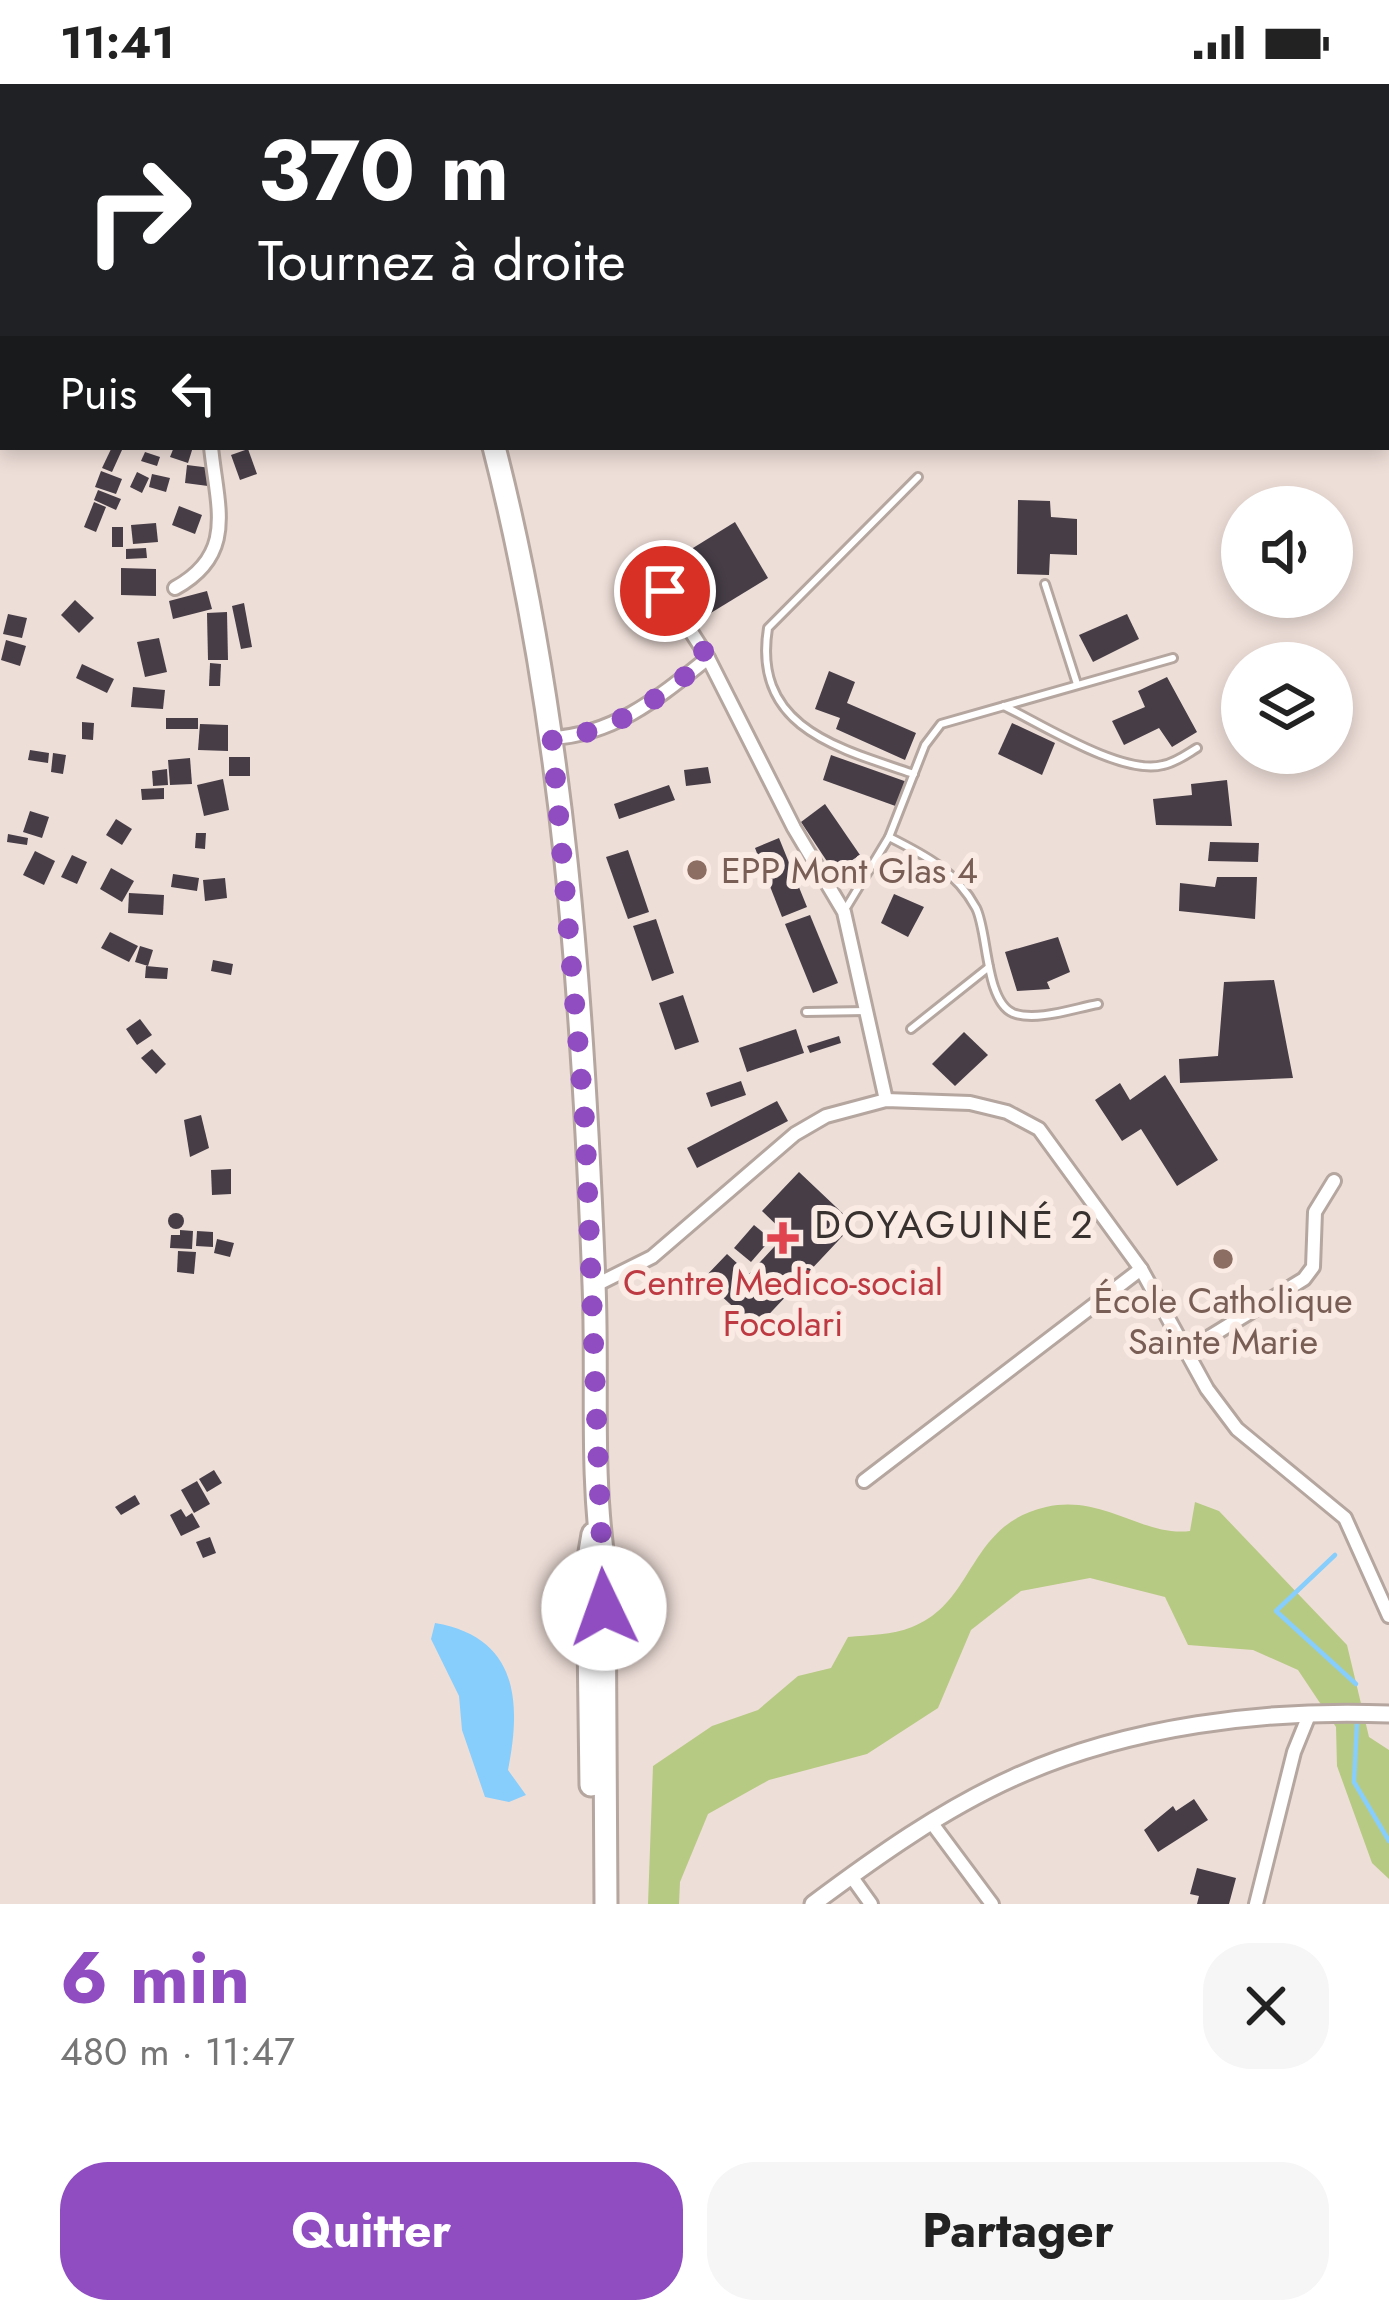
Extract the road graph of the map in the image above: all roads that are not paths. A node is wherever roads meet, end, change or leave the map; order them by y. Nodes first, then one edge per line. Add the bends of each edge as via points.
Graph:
1 (211, 450) edge
2 (495, 450) edge
3 (918, 477) dead end
4 (644, 557) dead end
5 (1045, 584) dead end
6 (175, 588) dead end
7 (708, 658) junction
8 (1173, 658) dead end
9 (1077, 684) junction
10 (1000, 705) junction
11 (552, 738) junction
12 (1197, 748) dead end
13 (914, 775) junction
14 (889, 837) junction
15 (844, 912) junction
16 (989, 967) junction
17 (1098, 1004) dead end
18 (866, 1011) junction
19 (806, 1012) dead end
20 (911, 1029) dead end
21 (886, 1100) junction
22 (1334, 1180) dead end
23 (1141, 1269) junction
24 (595, 1286) junction
25 (1190, 1349) junction
26 (864, 1481) dead end
27 (596, 1516) junction
28 (1389, 1616) edge
29 (1389, 1714) edge
30 (1309, 1715) junction
31 (932, 1822) junction
32 (851, 1876) junction
33 (592, 1904) edge
34 (606, 1904) edge
35 (813, 1904) edge
36 (872, 1904) edge
37 (992, 1904) edge
38 (1256, 1904) edge

1 - 6 street via 220,536 212,559
2 - 11 main road
3 - 13 lane via 768,628 763,661 782,708 832,746
4 - 7 street
5 - 9 lane
7 - 11 street via 610,727
7 - 15 street
8 - 9 lane
9 - 10 lane
10 - 12 lane via 1139,765 1162,766
10 - 13 lane via 941,724
11 - 24 main road
13 - 14 lane
14 - 15 lane
14 - 16 lane via 957,879 979,912
15 - 18 street
16 - 17 lane via 1012,1012
16 - 20 lane
18 - 19 lane
18 - 21 street
21 - 23 street via 970,1103 1039,1129
21 - 24 street via 826,1116 795,1134 652,1257
22 - 25 street via 1315,1212 1313,1267 1304,1279
23 - 25 street
23 - 26 street
24 - 27 main road
25 - 28 street via 1237,1429 1345,1518
27 - 33 main road via 588,1564
27 - 34 main road via 604,1565
29 - 30 street
30 - 31 street via 1109,1745 1018,1775
30 - 38 street
31 - 32 street
31 - 37 street
32 - 35 street
32 - 36 street

